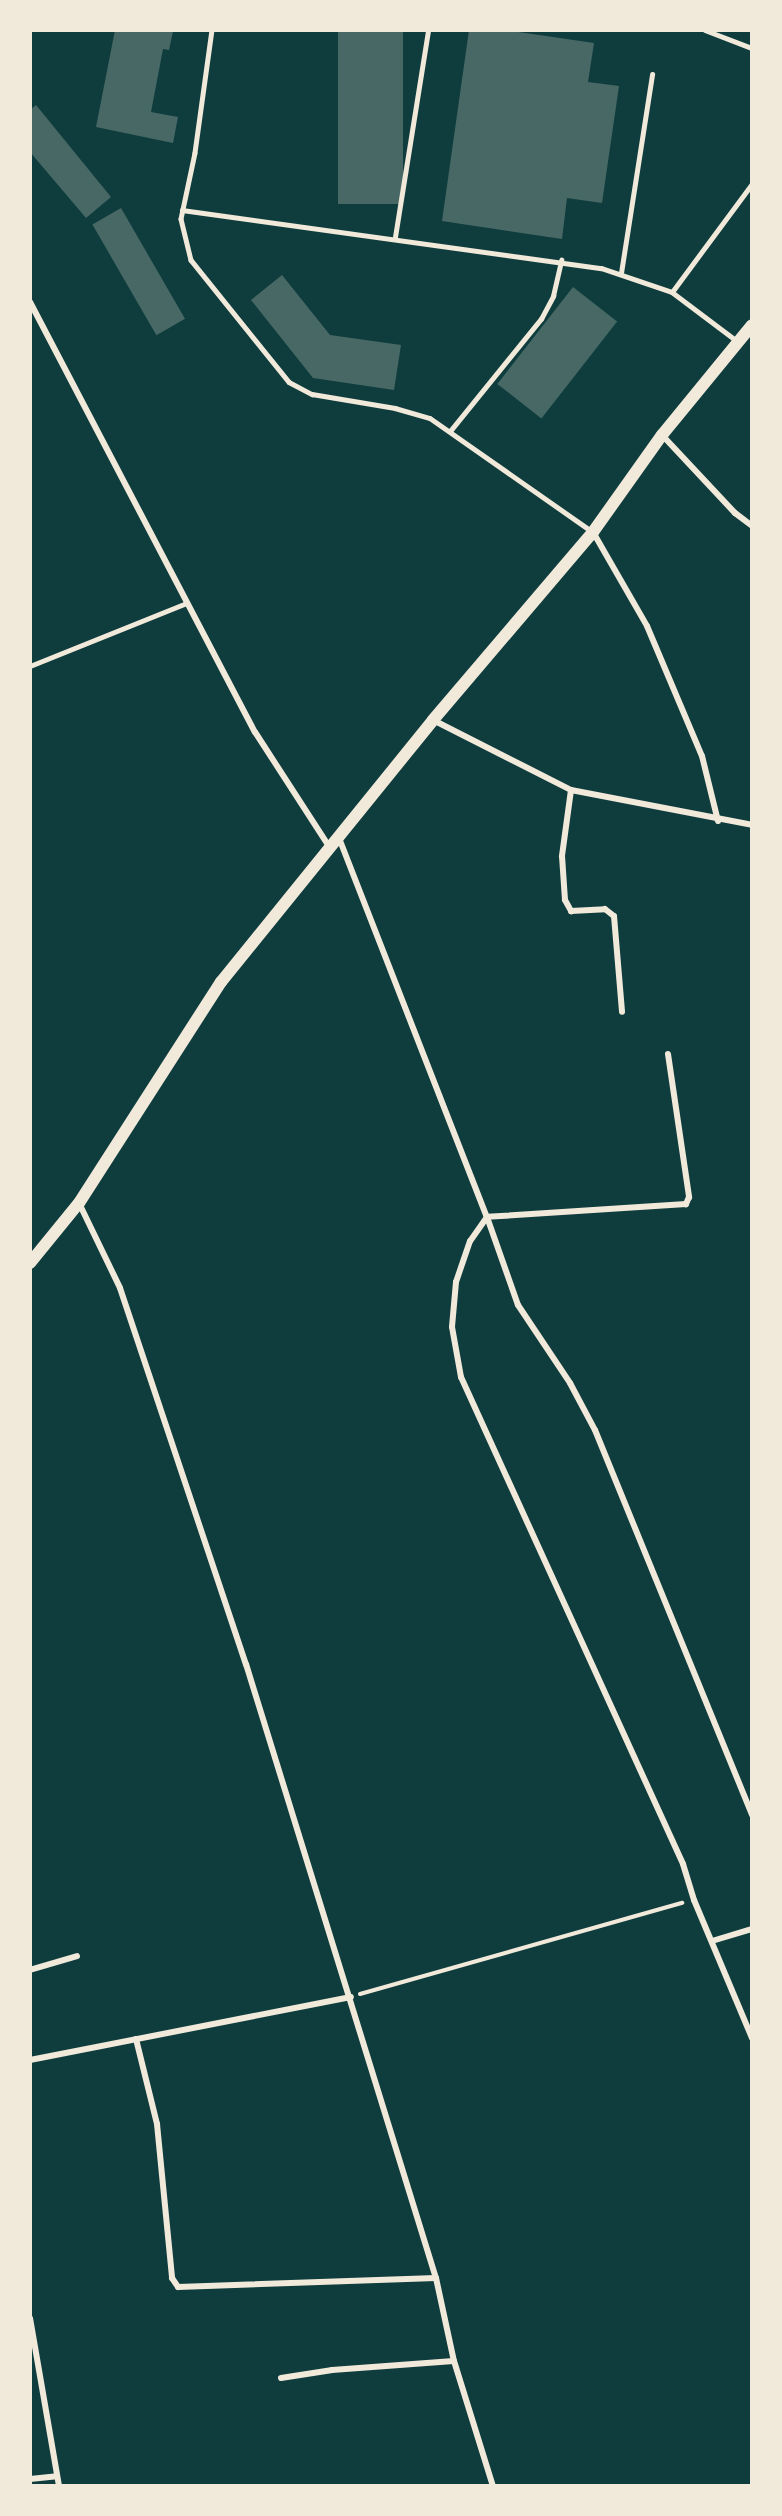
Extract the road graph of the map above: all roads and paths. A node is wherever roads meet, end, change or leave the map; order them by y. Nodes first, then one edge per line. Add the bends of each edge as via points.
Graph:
1 (212, 30) edge
2 (428, 30) edge
3 (705, 30) edge
4 (752, 30) edge
5 (652, 74) dead end
6 (752, 184) edge
7 (182, 210) junction
8 (395, 237) junction
9 (561, 260) junction
10 (621, 273) junction
11 (672, 292) junction
12 (30, 302) edge
13 (752, 325) edge
14 (738, 342) junction
15 (451, 430) junction
16 (663, 435) junction
17 (752, 526) edge
18 (593, 532) junction
19 (187, 603) junction
20 (30, 666) edge
21 (433, 720) junction
22 (571, 790) junction
23 (718, 821) junction
24 (752, 825) edge
25 (339, 837) junction
26 (330, 848) junction
27 (622, 1012) dead end
28 (668, 1054) dead end
29 (79, 1203) junction
30 (487, 1217) junction
31 (30, 1263) edge
32 (752, 1815) edge
33 (694, 1900) junction
34 (752, 1929) edge
35 (712, 1941) junction
36 (77, 1956) dead end
37 (30, 1970) edge
38 (351, 1997) junction
39 (752, 2038) edge
40 (136, 2039) junction
41 (30, 2060) edge
42 (436, 2278) junction
43 (30, 2318) edge
44 (454, 2361) junction
45 (281, 2378) dead end
46 (57, 2476) junction
47 (30, 2479) edge
48 (59, 2486) edge
49 (493, 2486) edge

1 - 7 lane via 195,153
2 - 8 lane
3 - 4 lane via 752,48
5 - 10 lane
6 - 11 lane
7 - 8 lane
7 - 15 lane via 181,233 191,260 289,382 312,394 409,410
8 - 9 lane
9 - 10 lane
9 - 15 lane via 553,296 541,319
10 - 11 lane
11 - 14 lane
12 - 19 street
13 - 14 main road
14 - 16 main road
15 - 18 lane
16 - 17 street via 735,513
16 - 18 main road
18 - 21 main road
18 - 23 street via 652,637 702,756
19 - 20 lane
19 - 26 street via 255,732
21 - 22 street
21 - 25 main road
22 - 23 street
22 - 27 street via 562,856 565,900 572,911 605,909 614,916
23 - 24 street
25 - 26 main road
25 - 30 street
26 - 29 main road via 221,982
28 - 30 street via 686,1204
29 - 31 main road
29 - 38 street via 120,1288 246,1664
30 - 32 street via 518,1305 570,1383 595,1430
30 - 33 street via 470,1241 456,1282 452,1327 461,1377 683,1863
33 - 35 street
33 - 38 path
34 - 35 street
35 - 39 street
36 - 37 street
38 - 40 street
38 - 42 street
40 - 41 street
40 - 42 street via 157,2124 172,2278 178,2288
42 - 44 street
43 - 46 street
44 - 45 street
44 - 49 street
46 - 47 street
46 - 48 street

